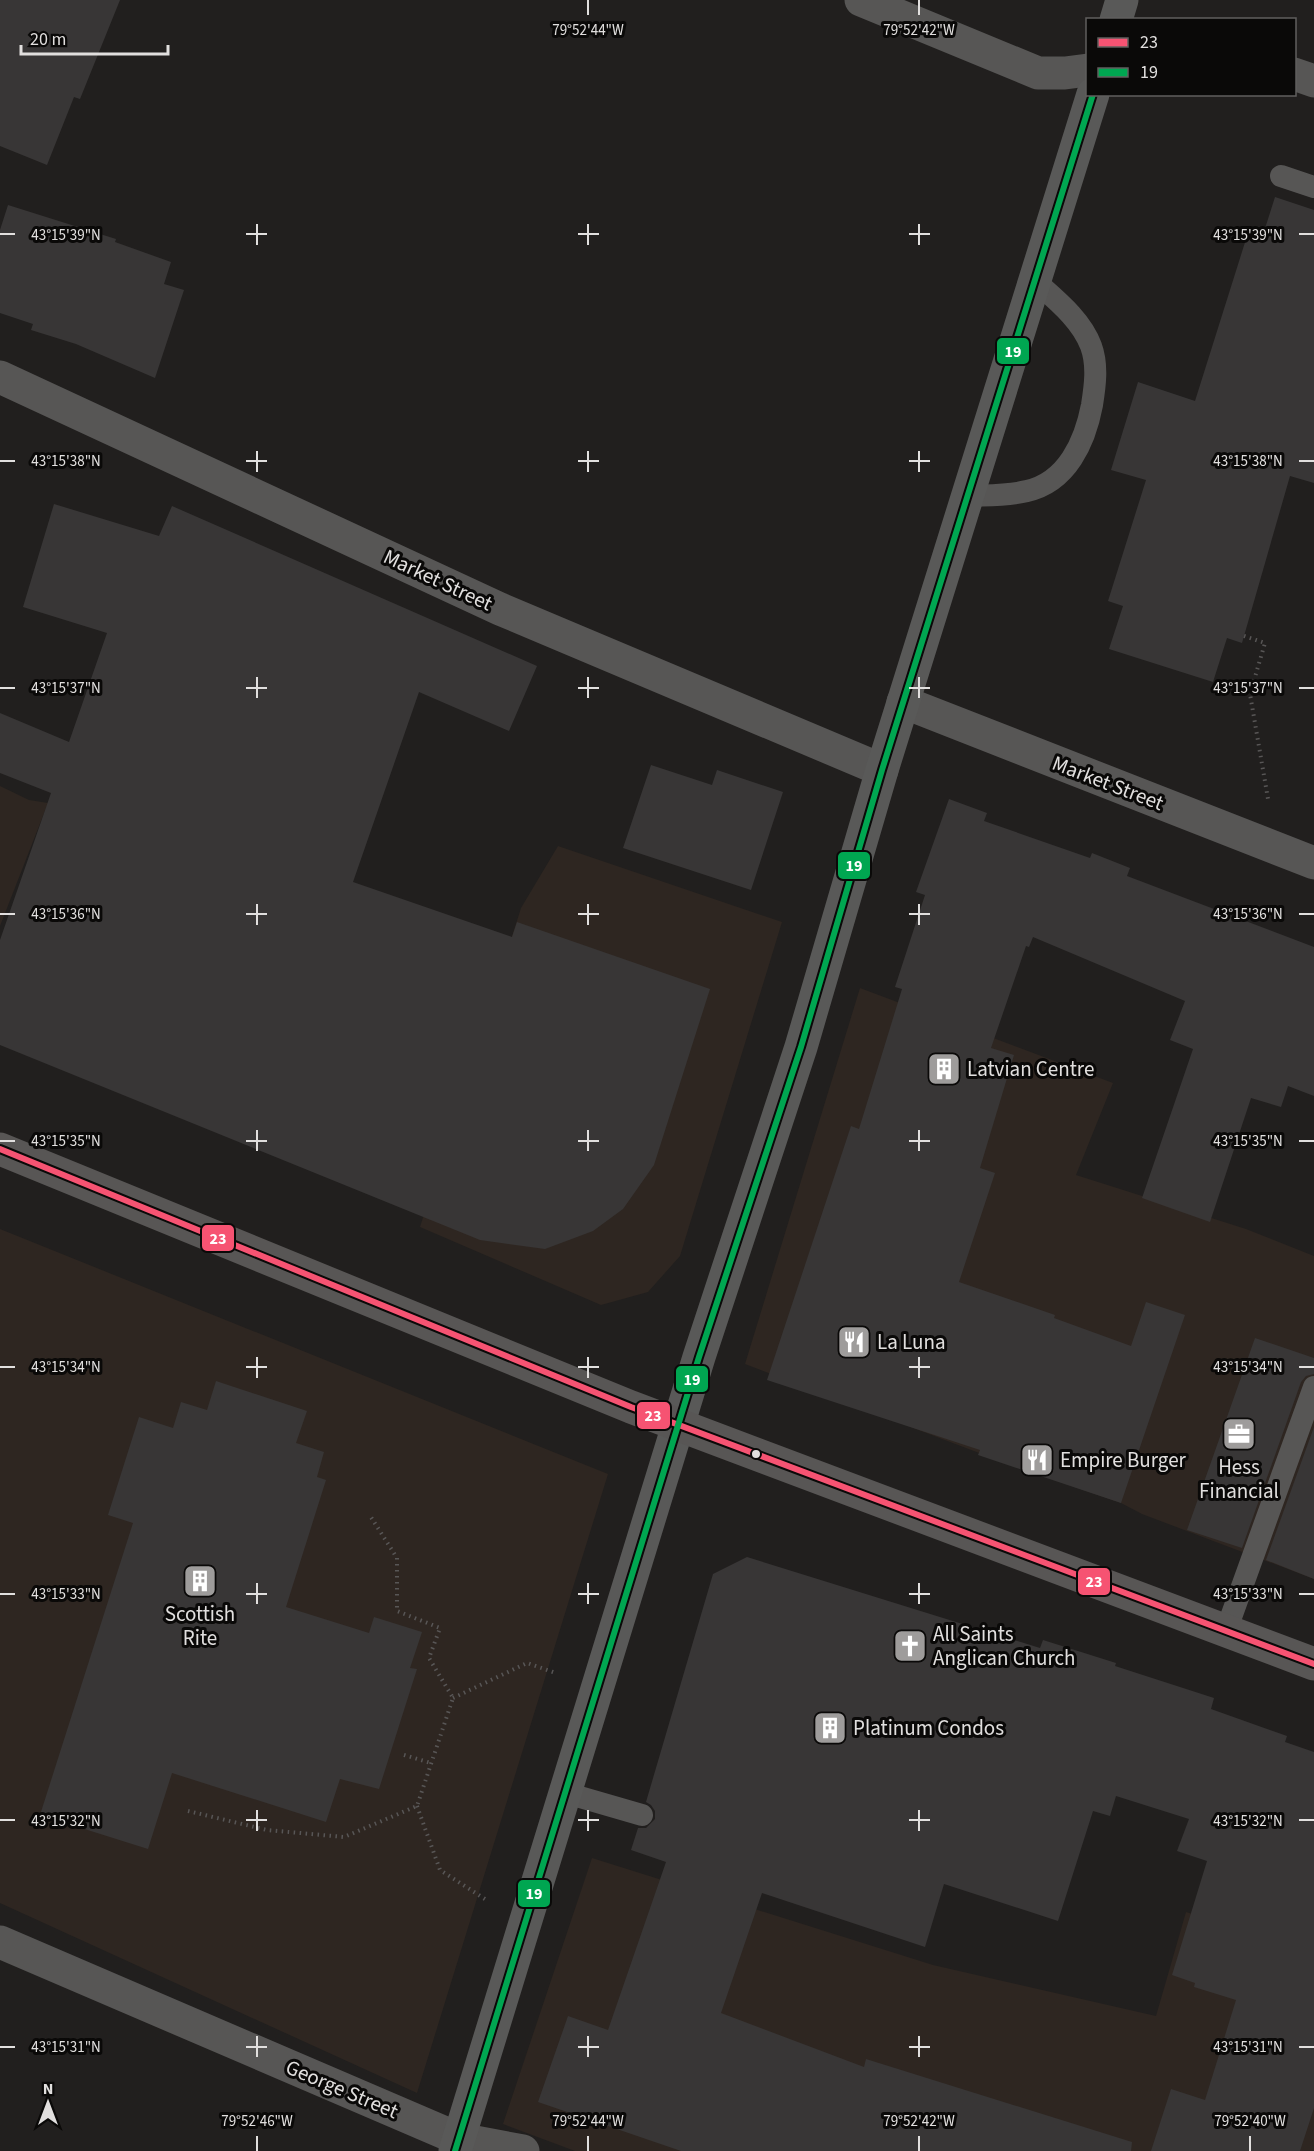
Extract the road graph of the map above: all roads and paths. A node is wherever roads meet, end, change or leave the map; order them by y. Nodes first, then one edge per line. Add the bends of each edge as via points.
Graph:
1 (861, 0) edge
2 (1122, 0) edge
3 (1117, 18) edge
4 (1086, 70) edge
5 (1296, 75) edge
6 (1314, 81) edge
7 (1092, 96) edge
8 (1281, 176) dead end
9 (1314, 187) edge
10 (1034, 280) junction
11 (0, 377) edge
12 (967, 496) junction
13 (1244, 636) dead end
14 (903, 702) junction
15 (882, 770) junction
16 (1269, 806) dead end
17 (1314, 863) edge
18 (0, 1149) edge
19 (1314, 1387) edge
20 (679, 1425) junction
21 (369, 1514) dead end
22 (1226, 1631) junction
23 (1314, 1664) edge
24 (563, 1676) dead end
25 (453, 1698) junction
26 (404, 1755) dead end
27 (431, 1763) junction
28 (566, 1792) junction
29 (417, 1806) junction
30 (188, 1811) dead end
31 (642, 1815) dead end
32 (492, 1903) dead end
33 (0, 1942) edge
34 (457, 2145) edge
35 (523, 2151) edge

1 - 4 street via 1038,73
2 - 3 main road
5 - 6 street
7 - 10 main road
8 - 9 lane
10 - 12 main road
10 - 12 lane via 1068,311 1092,346 1096,377 1088,429 1071,461 1050,481 1030,491
11 - 15 street, Market Street via 500,609
12 - 14 main road
13 - 16 path via 1265,643 1250,694
14 - 15 main road
14 - 17 street, Market Street
15 - 20 main road via 801,1047
18 - 20 main road
19 - 22 lane
20 - 22 main road
20 - 28 main road
21 - 25 path via 397,1558 397,1611 440,1628 429,1658
22 - 23 main road
24 - 25 path via 527,1663
25 - 27 path
26 - 27 path
27 - 29 path
28 - 31 lane
28 - 34 main road
29 - 30 path via 344,1837 267,1830
29 - 32 path via 440,1870
33 - 34 street, George Street
34 - 35 street, George Street

